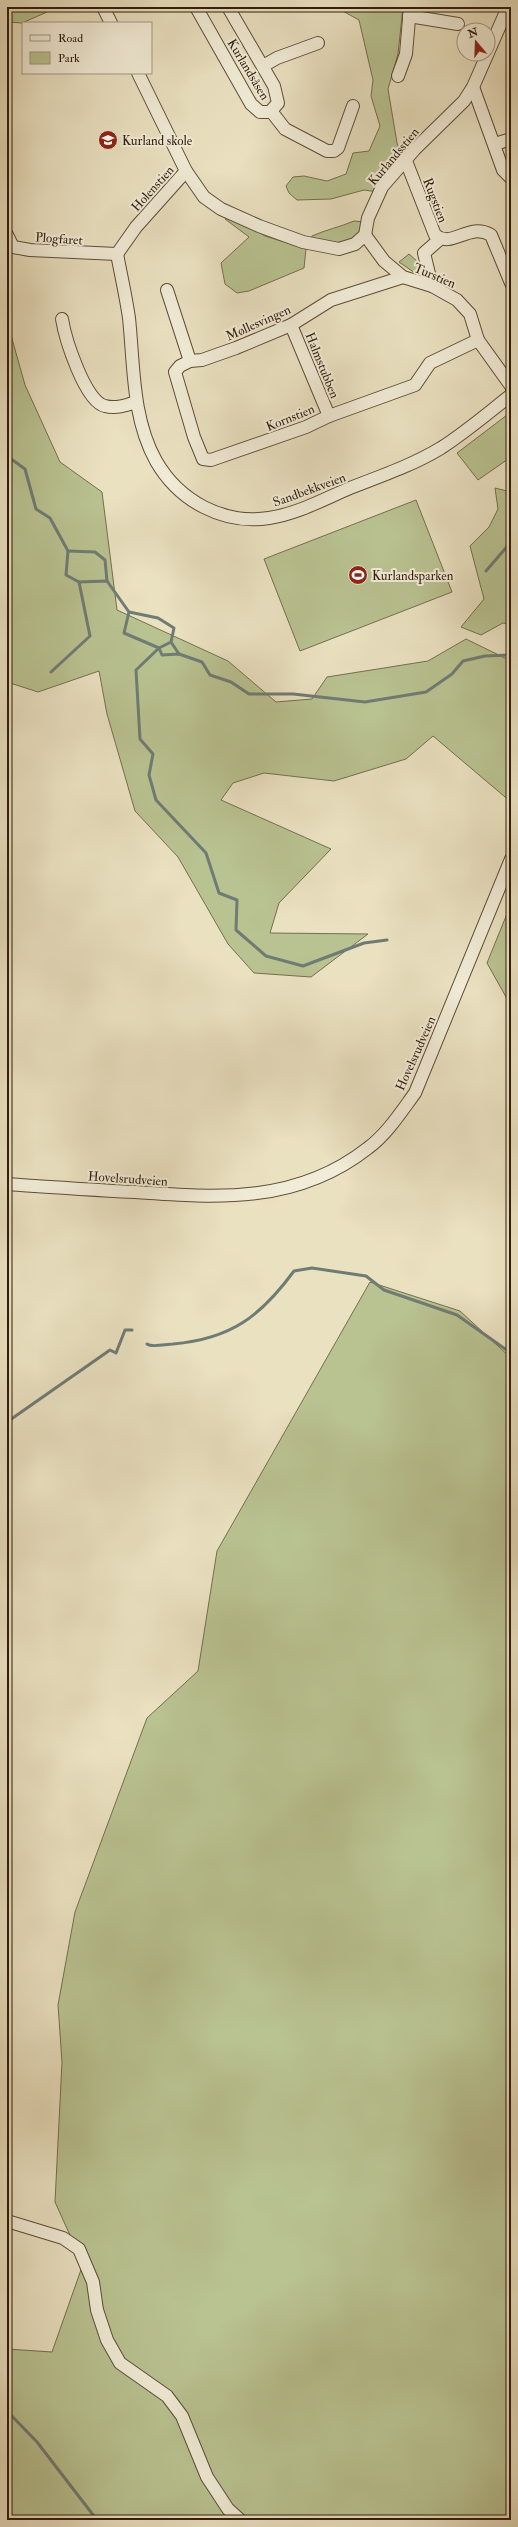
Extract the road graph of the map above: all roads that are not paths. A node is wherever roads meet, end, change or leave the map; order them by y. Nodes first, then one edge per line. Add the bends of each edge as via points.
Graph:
1 (103, 7) edge
2 (196, 7) edge
3 (228, 7) edge
4 (508, 7) edge
5 (409, 12) edge
6 (110, 22) edge
7 (456, 24) edge
8 (318, 43) dead end
9 (263, 66) junction
10 (138, 74) edge
11 (398, 76) dead end
12 (473, 87) junction
13 (353, 106) dead end
14 (271, 112) junction
15 (511, 139) edge
16 (495, 144) junction
17 (406, 161) junction
18 (186, 171) junction
19 (511, 178) edge
20 (7, 235) edge
21 (365, 235) junction
22 (440, 239) junction
23 (117, 254) junction
24 (404, 277) junction
25 (511, 283) edge
26 (432, 286) junction
27 (167, 290) dead end
28 (62, 319) dead end
29 (291, 325) junction
30 (478, 340) junction
31 (190, 361) junction
32 (511, 386) edge
33 (511, 395) edge
34 (136, 402) junction
35 (329, 416) junction
36 (511, 859) edge
37 (7, 1184) edge
38 (7, 2221) edge
39 (240, 2520) edge

1 - 6 street
2 - 14 street, Kurlandsåsen via 251,104 260,112
3 - 9 street, Kurlandsåsen
4 - 12 street, Kurlandsstien
5 - 7 street
5 - 11 street via 406,54
8 - 9 street, Kurlandsåsen
9 - 14 street, Kurlandsåsen via 278,95 278,103
10 - 18 street, Holenstien
12 - 16 street
12 - 17 street, Kurlandsstien via 464,101
13 - 14 street via 338,148 334,151 285,129
15 - 16 street
16 - 19 street via 503,170
17 - 21 street, Kurlandsstien via 382,187 368,218
17 - 22 street, Rugstien via 432,229
18 - 21 street via 204,197 221,209 283,236 339,249 355,244
18 - 23 street, Holenstien via 139,223
20 - 23 street, Plogfaret via 13,246 30,250
21 - 24 street, Turstien via 384,261
22 - 25 street, Rugstien via 448,240 478,230 491,235
22 - 26 street via 424,253
23 - 34 street, Sandbekkveien via 128,318
24 - 26 street, Turstien
24 - 29 street, Møllesvingen via 331,300
26 - 30 street, Turstien via 457,300 470,314
27 - 31 street
28 - 34 street via 69,349 94,399 105,406 122,406
29 - 31 street, Møllesvingen via 236,348 202,360
29 - 35 street, Halmstubben
30 - 32 street, Turstien
30 - 35 street, Kornstien via 430,363 415,385
31 - 35 street, Kornstien via 175,372 202,459 211,460 246,449
33 - 34 street, Sandbekkveien via 440,449 296,511 268,518 238,519 206,510 185,497 156,461 145,435
36 - 37 street, Hovelsrudveien via 415,1093 396,1120 369,1148 343,1165 319,1177 284,1188 242,1196 201,1196
38 - 39 street via 63,2238 79,2249 93,2282 97,2310 107,2340 120,2363 171,2401 182,2416 207,2477 228,2509

